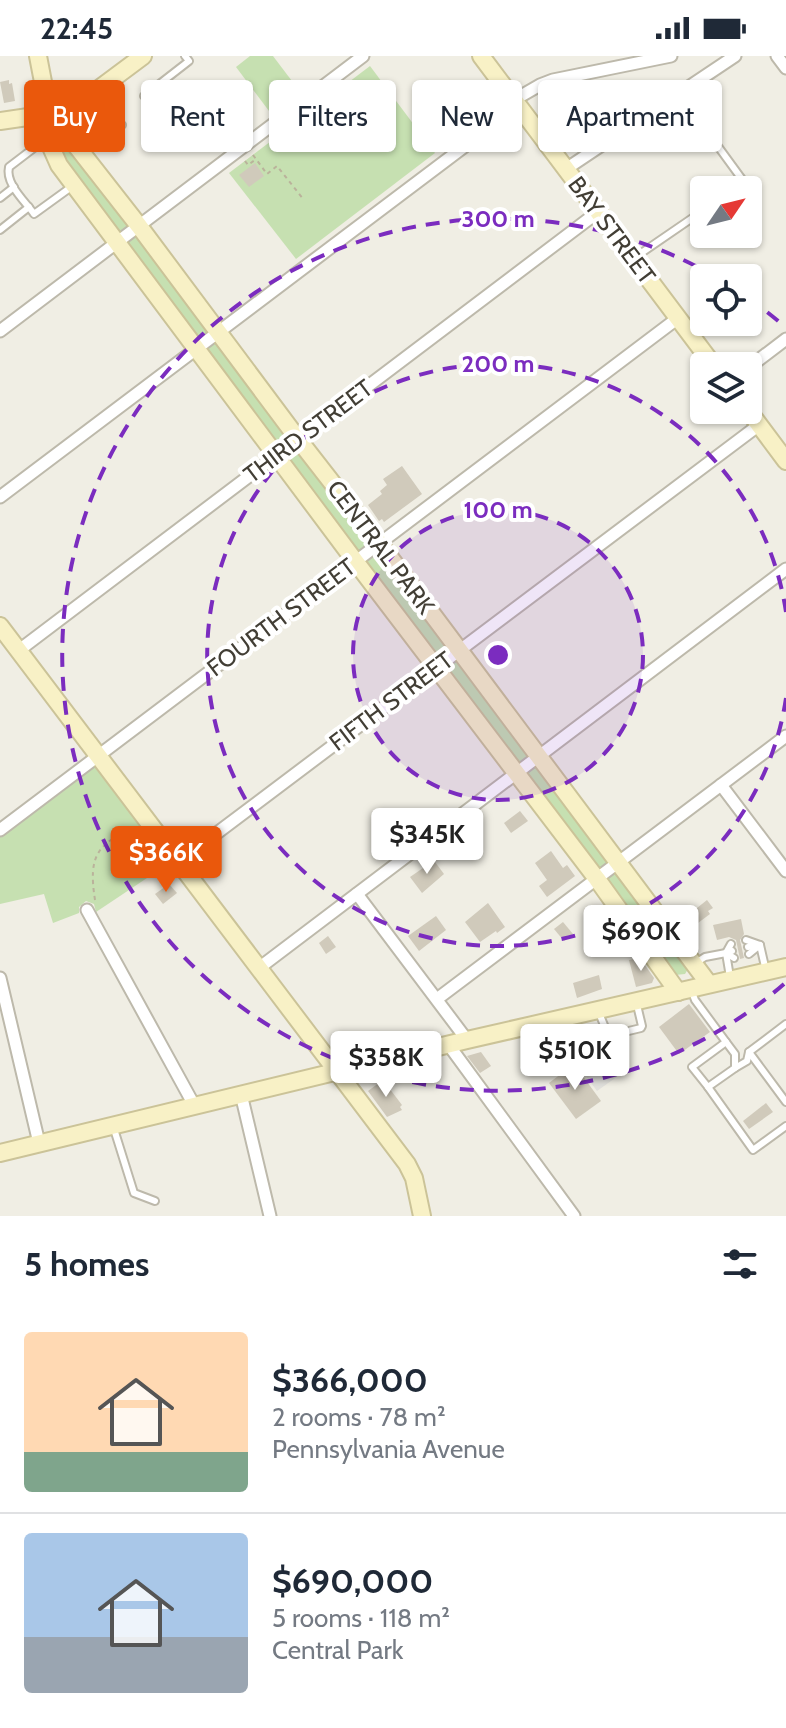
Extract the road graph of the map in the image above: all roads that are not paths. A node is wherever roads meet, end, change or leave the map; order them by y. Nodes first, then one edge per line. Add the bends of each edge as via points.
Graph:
1 (38, 56) edge
2 (143, 56) edge
3 (185, 56) edge
4 (363, 56) edge
5 (481, 56) edge
6 (671, 56) edge
7 (735, 56) edge
8 (777, 56) edge
9 (786, 68) edge
10 (43, 80) edge
11 (110, 80) edge
12 (165, 80) edge
13 (499, 80) edge
14 (699, 80) edge
15 (522, 98) edge
16 (522, 111) edge
17 (24, 117) edge
18 (0, 121) edge
19 (29, 152) edge
20 (53, 152) edge
21 (86, 152) edge
22 (453, 152) edge
23 (591, 152) edge
24 (722, 152) edge
25 (83, 154) joint
26 (566, 169) junction
27 (740, 176) edge
28 (74, 185) junction
29 (14, 187) junction
30 (0, 198) edge
31 (29, 207) junction
32 (598, 212) junction
33 (690, 220) edge
34 (139, 226) junction
35 (0, 230) edge
36 (117, 243) junction
37 (633, 259) junction
38 (678, 318) junction
39 (0, 331) edge
40 (218, 333) junction
41 (786, 339) edge
42 (197, 349) junction
43 (704, 352) edge
44 (762, 357) edge
45 (759, 425) joint
46 (298, 439) junction
47 (276, 455) junction
48 (786, 461) edge
49 (0, 497) edge
50 (379, 543) junction
51 (355, 561) junction
52 (786, 569) edge
53 (0, 626) edge
54 (459, 650) junction
55 (18, 651) junction
56 (436, 667) junction
57 (786, 736) edge
58 (98, 756) junction
59 (538, 756) junction
60 (516, 772) junction
61 (721, 785) junction
62 (0, 830) edge
63 (619, 862) junction
64 (177, 863) junction
65 (786, 871) edge
66 (597, 879) junction
67 (357, 894) junction
68 (91, 905) road end
69 (760, 945) junction
70 (694, 964) junction
71 (786, 967) edge
72 (259, 968) junction
73 (766, 971) junction
74 (0, 978) edge
75 (731, 979) junction
76 (709, 984) junction
77 (684, 990) junction
78 (437, 999) junction
79 (636, 1001) junction
80 (598, 1010) junction
81 (786, 1024) edge
82 (467, 1040) junction
83 (726, 1042) junction
84 (448, 1044) junction
85 (749, 1052) junction
86 (735, 1054) junction
87 (735, 1068) junction
88 (338, 1072) junction
89 (708, 1087) junction
90 (241, 1094) junction
91 (786, 1102) edge
92 (194, 1105) junction
93 (113, 1125) junction
94 (786, 1126) edge
95 (39, 1143) junction
96 (0, 1153) edge
97 (155, 1201) dead end
98 (270, 1216) edge
99 (422, 1216) edge
100 (574, 1216) edge

1 - 10 main road, CENTRAL PARK
2 - 11 main road
3 - 12 lane via 189,61
4 - 34 street
5 - 13 main road, BAY STREET
6 - 15 street via 553,80
7 - 14 street
8 - 9 street
16 - 26 main road, BAY STREET
17 - 18 main road
19 - 29 lane via 9,167
20 - 28 main road, CENTRAL PARK
21 - 25 lane
22 - 40 street
23 - 26 street
24 - 27 lane
25 - 34 main road, CENTRAL PARK
26 - 32 main road, BAY STREET
28 - 31 lane via 34,214
28 - 36 main road, CENTRAL PARK
29 - 30 lane
29 - 31 lane
31 - 35 lane
32 - 37 main road, BAY STREET
32 - 46 street, THIRD STREET
33 - 37 lane
34 - 36 street
34 - 40 main road, CENTRAL PARK
36 - 39 street
36 - 42 main road, CENTRAL PARK
37 - 38 main road, BAY STREET
38 - 43 main road, BAY STREET
38 - 50 street, FOURTH STREET
40 - 42 street
40 - 46 main road, CENTRAL PARK
41 - 44 street
42 - 47 main road, CENTRAL PARK
42 - 49 street
45 - 48 main road
45 - 54 street, FIFTH STREET
46 - 47 street, THIRD STREET
46 - 50 main road, CENTRAL PARK
47 - 51 main road, CENTRAL PARK
47 - 55 street, THIRD STREET
50 - 51 street, FOURTH STREET
50 - 54 main road, CENTRAL PARK
51 - 56 main road, CENTRAL PARK
51 - 58 street, FOURTH STREET
52 - 59 street
53 - 55 main road
54 - 56 street, FIFTH STREET
54 - 59 main road, CENTRAL PARK
55 - 58 main road
56 - 60 main road, CENTRAL PARK
56 - 64 street, FIFTH STREET
57 - 61 street
58 - 62 street, FOURTH STREET
58 - 64 main road
59 - 60 street
59 - 63 main road, CENTRAL PARK
60 - 66 main road, CENTRAL PARK
60 - 67 street
61 - 63 street
61 - 65 street
63 - 66 street
63 - 70 main road, CENTRAL PARK
64 - 72 main road
66 - 77 main road, CENTRAL PARK
66 - 78 street
67 - 72 street
67 - 78 street
68 - 92 street
69 - 69 lane via 748,947
69 - 73 lane
70 - 75 lane via 730,951
70 - 76 main road, CENTRAL PARK
71 - 73 main road
72 - 88 main road
73 - 75 main road
74 - 95 street
75 - 76 main road
76 - 77 main road
77 - 79 main road
77 - 83 lane
78 - 82 street
79 - 80 main road
79 - 80 lane via 641,1028 612,1035
80 - 82 main road
81 - 85 lane
82 - 84 main road
83 - 86 lane
83 - 89 lane via 692,1067
84 - 88 main road
84 - 100 street
85 - 86 lane
85 - 87 lane via 747,1061
85 - 91 lane
86 - 87 lane
87 - 89 lane
88 - 90 main road
88 - 99 main road via 407,1164
89 - 94 lane via 753,1150
90 - 92 main road
90 - 98 street
92 - 93 main road
93 - 95 main road
93 - 97 lane via 134,1193
95 - 96 main road

